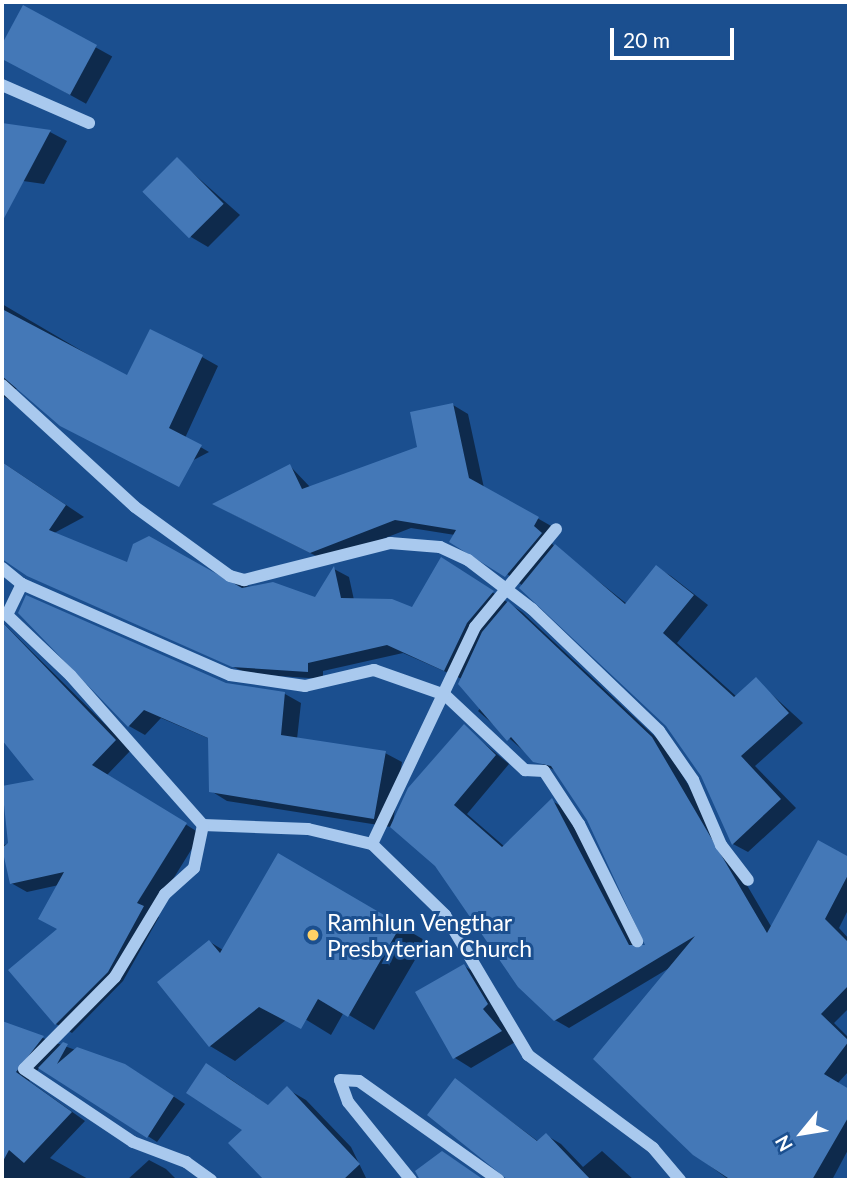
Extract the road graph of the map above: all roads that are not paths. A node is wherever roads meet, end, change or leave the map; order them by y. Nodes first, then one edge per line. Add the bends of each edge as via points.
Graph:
1 (2, 85) edge
2 (89, 123) dead end
3 (2, 384) edge
4 (556, 528) dead end
5 (2, 568) edge
6 (22, 584) junction
7 (505, 588) junction
8 (445, 695) junction
9 (203, 825) junction
10 (372, 844) junction
11 (748, 880) dead end
12 (637, 941) dead end
13 (211, 1180) edge
14 (411, 1180) edge
15 (499, 1180) edge
16 (680, 1180) edge

1 - 2 street
3 - 7 street via 135,507 230,576 244,580 390,543 440,547
4 - 7 street
5 - 6 street
6 - 8 street via 230,675 305,686 374,670
6 - 9 street via 7,615 71,676
7 - 8 street via 475,627
7 - 11 street via 659,731 693,780 721,845
8 - 10 street
8 - 12 street via 525,770 544,771 579,824
9 - 10 street via 307,829
9 - 13 street via 194,868 165,894 115,977 24,1069 133,1142 186,1162
10 - 16 street via 445,915 528,1055 653,1148
14 - 15 street via 348,1102 340,1080 359,1081

